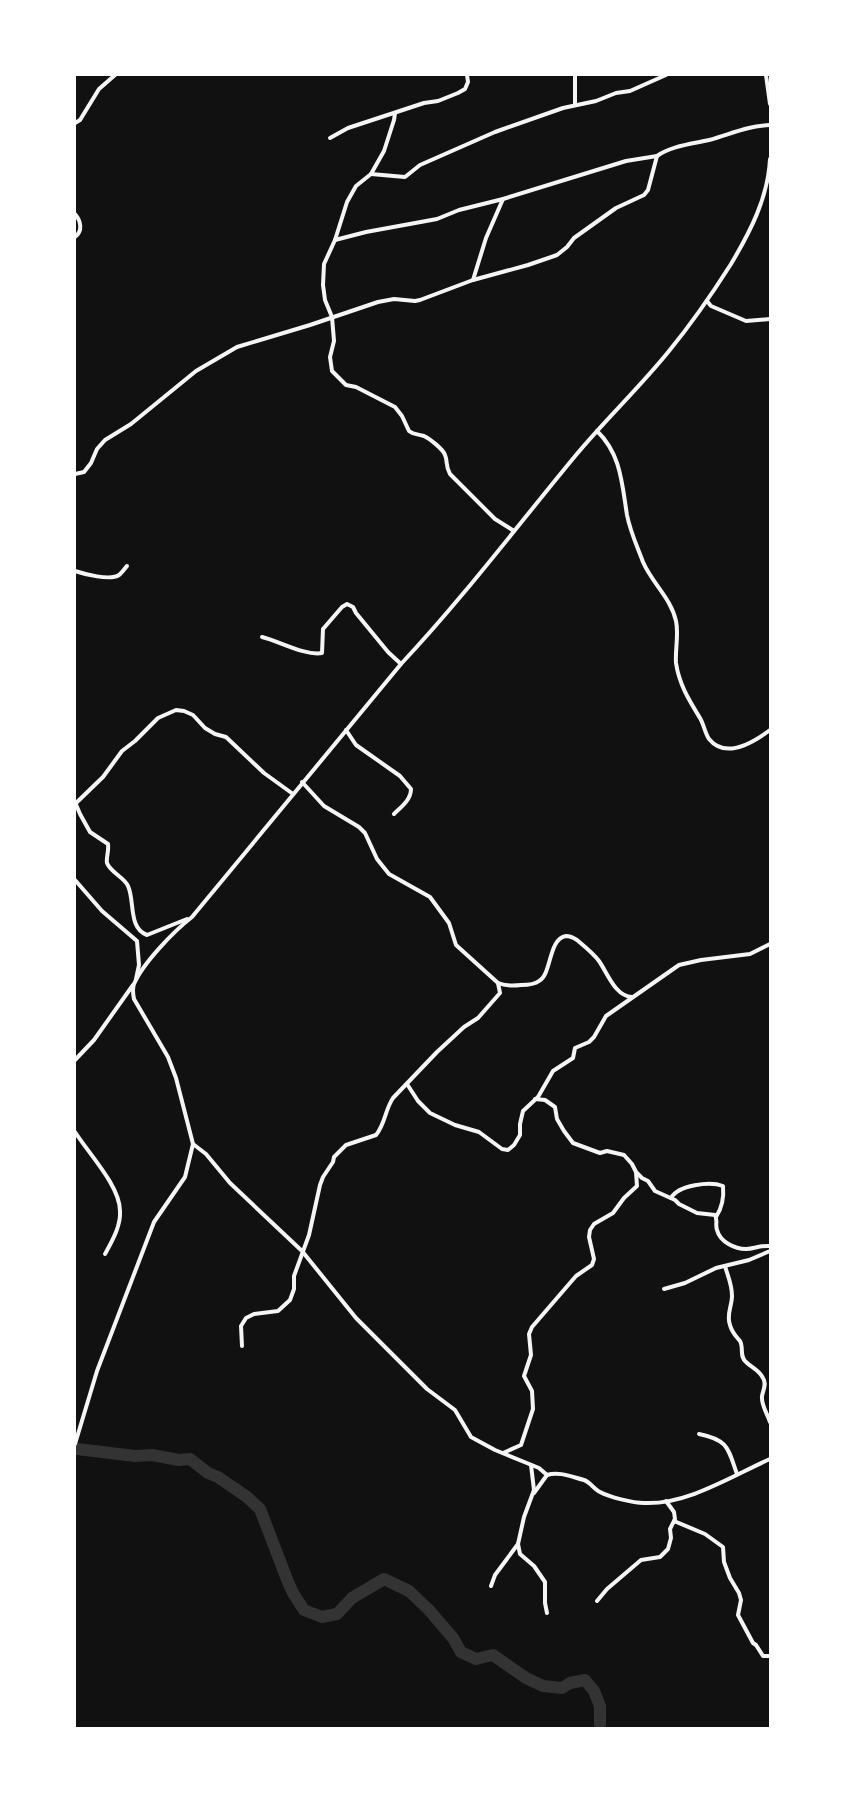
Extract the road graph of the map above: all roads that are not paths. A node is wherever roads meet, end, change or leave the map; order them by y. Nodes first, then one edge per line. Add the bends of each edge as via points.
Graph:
1 (115, 75) edge
2 (467, 75) edge
3 (575, 75) edge
4 (666, 75) edge
5 (766, 75) edge
6 (770, 104) edge
7 (575, 105) junction
8 (395, 113) junction
9 (80, 120) junction
10 (75, 123) edge
11 (770, 125) edge
12 (75, 128) edge
13 (330, 138) dead end
14 (657, 156) junction
15 (770, 159) edge
16 (370, 174) junction
17 (503, 199) junction
18 (75, 214) edge
19 (75, 237) edge
20 (335, 240) junction
21 (472, 280) junction
22 (707, 301) junction
23 (332, 317) junction
24 (770, 319) edge
25 (597, 431) junction
26 (75, 474) edge
27 (514, 531) junction
28 (127, 566) dead end
29 (75, 571) edge
30 (262, 637) dead end
31 (401, 664) junction
32 (346, 730) junction
33 (770, 730) edge
34 (302, 782) junction
35 (293, 794) junction
36 (75, 803) edge
37 (394, 814) dead end
38 (75, 880) edge
39 (192, 917) junction
40 (770, 944) edge
41 (135, 982) junction
42 (498, 984) junction
43 (634, 997) junction
44 (75, 1060) edge
45 (407, 1084) junction
46 (536, 1100) junction
47 (75, 1132) edge
48 (193, 1144) junction
49 (636, 1172) junction
50 (671, 1198) junction
51 (716, 1217) junction
52 (770, 1246) edge
53 (302, 1251) junction
54 (770, 1251) edge
55 (105, 1254) dead end
56 (725, 1266) junction
57 (664, 1289) dead end
58 (242, 1346) dead end
59 (770, 1422) edge
60 (699, 1434) dead end
61 (75, 1444) edge
62 (503, 1454) junction
63 (770, 1459) edge
64 (531, 1464) junction
65 (547, 1474) junction
66 (737, 1474) junction
67 (532, 1495) junction
68 (666, 1501) junction
69 (674, 1521) junction
70 (518, 1544) junction
71 (491, 1586) dead end
72 (597, 1601) dead end
73 (547, 1613) dead end
74 (770, 1656) edge

1 - 9 street via 99,89
2 - 8 street via 465,89 458,93
3 - 7 street
4 - 7 street via 630,91
5 - 6 street
7 - 16 street via 495,132 420,165 406,177
8 - 13 street via 348,128
8 - 16 street via 384,151
9 - 10 street
9 - 12 street
11 - 14 street via 752,126 664,151
14 - 17 street via 626,161
14 - 21 street via 644,195 616,208 557,254
15 - 22 street via 762,204 746,240
16 - 20 street via 356,186 347,202
17 - 20 street via 437,219
17 - 21 street
18 - 19 street via 81,229
20 - 23 street via 324,264 323,285
21 - 23 street via 420,300 386,300
22 - 24 street via 711,306 746,321
22 - 25 street via 668,352
23 - 26 street via 237,346 196,371 131,424 105,440 84,472
23 - 27 street via 332,371 346,385 356,386 395,407 408,432 424,436 441,449 450,474 495,518
25 - 27 street
25 - 33 street via 605,439 621,472 631,531 644,564 673,611 677,623 679,678 706,735 720,746 738,749
27 - 31 street via 435,628
28 - 29 street via 118,576 112,577
30 - 31 street via 300,650 322,653 323,629 348,604
31 - 32 street
32 - 34 street
32 - 37 street via 356,744 400,776 412,789 408,800
34 - 35 street
34 - 42 street via 324,806 360,828 389,874 430,897 449,922 456,945
35 - 36 street via 264,773 226,737 205,728 193,715 176,710 158,718 122,751 103,777
35 - 39 street
36 - 39 street via 90,832 108,844 107,862 128,886 134,917 142,933 146,935
38 - 41 street via 102,911 137,941 139,965
39 - 41 street via 151,959
40 - 43 street via 750,954 679,965
41 - 44 street via 94,1040
41 - 48 street via 134,999 168,1057
42 - 43 street via 522,985 542,980 555,946 566,936 582,944 598,960 618,991
42 - 45 street via 500,993 491,1005 437,1052
43 - 46 street via 606,1016 594,1037 575,1048 573,1058 553,1071
45 - 46 street via 430,1113 478,1132 504,1150 514,1145 520,1135 523,1111
45 - 53 street via 388,1106 376,1135 346,1145 334,1157 323,1177
46 - 49 street via 545,1100 555,1107 557,1119 573,1143 600,1153 624,1156
47 - 55 street via 115,1188 119,1199 121,1213
48 - 53 street via 206,1154 230,1184
48 - 61 street via 185,1177 154,1222 97,1370
49 - 50 street via 655,1191
49 - 62 street via 637,1186 613,1213 590,1230 592,1265 576,1276 532,1327 529,1334 531,1355 524,1376 532,1391 533,1409 521,1444
50 - 51 street via 697,1213
50 - 51 street via 682,1188 717,1183 723,1186 724,1193
51 - 52 street via 717,1230 732,1246 748,1250
53 - 58 street via 290,1300 278,1310 246,1318 241,1326
53 - 62 street via 356,1318 427,1389 456,1410 471,1437
54 - 56 street
56 - 57 street
56 - 59 street via 733,1298 729,1323 734,1337 740,1341 745,1362 764,1379 763,1407
60 - 66 street via 718,1439 725,1445
62 - 64 street
63 - 66 street
64 - 65 street
64 - 67 street
65 - 67 street
65 - 68 street via 556,1472 585,1480 600,1492 628,1500 644,1503
66 - 68 street via 695,1494
67 - 70 street
68 - 69 street via 674,1512
69 - 72 street via 670,1529 671,1543 664,1554 641,1560 607,1588
69 - 74 street via 704,1534 723,1547 724,1562 741,1600 738,1615 763,1656
70 - 71 street
70 - 73 street via 520,1554 545,1582

